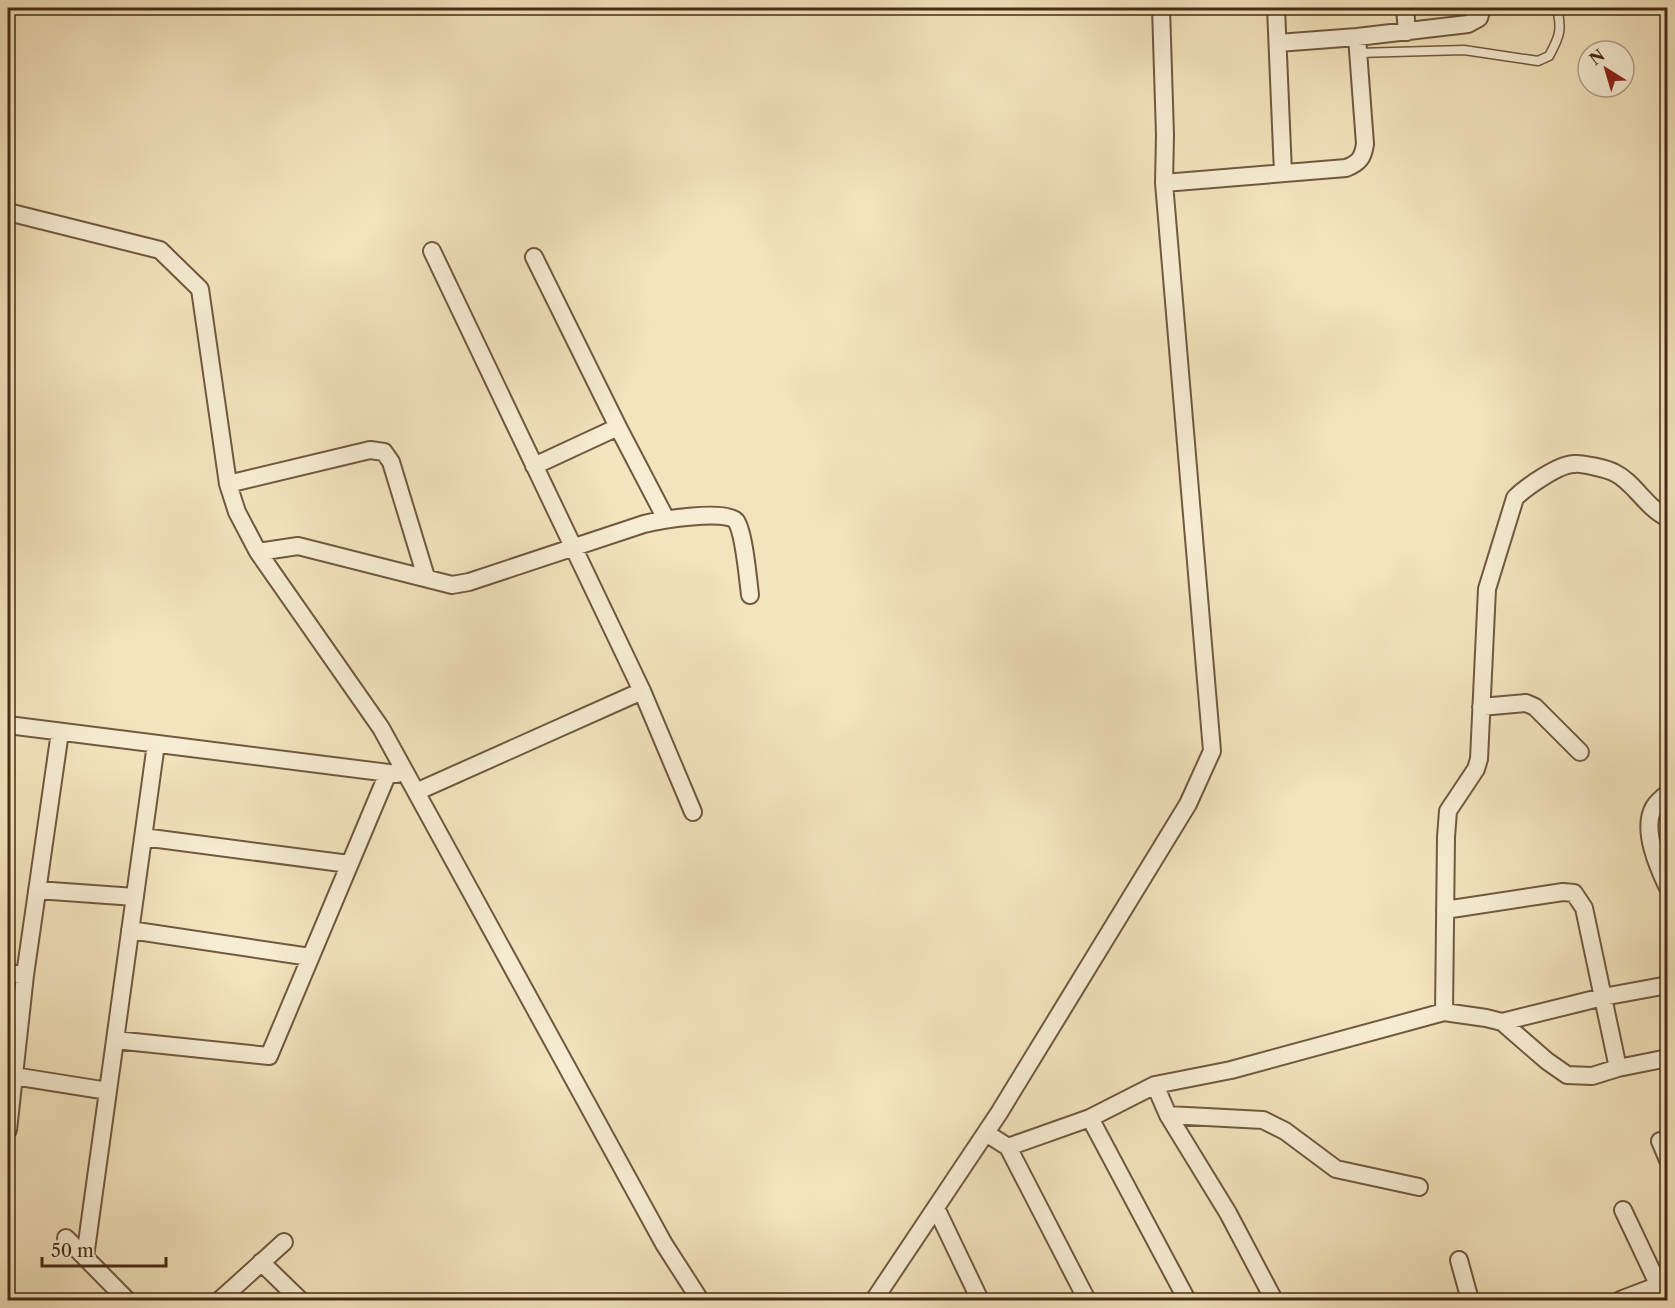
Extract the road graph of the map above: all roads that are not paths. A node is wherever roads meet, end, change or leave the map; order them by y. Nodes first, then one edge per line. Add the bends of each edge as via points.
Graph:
1 (1161, 8) edge
2 (1276, 8) edge
3 (1405, 8) edge
4 (1482, 8) edge
5 (1557, 8) edge
6 (1407, 32) junction
7 (1278, 43) junction
8 (1357, 45) junction
9 (1283, 173) junction
10 (1164, 183) junction
11 (8, 212) edge
12 (432, 251) dead end
13 (534, 257) dead end
14 (618, 427) junction
15 (534, 466) junction
16 (228, 484) junction
17 (1668, 518) edge
18 (666, 519) junction
19 (572, 547) junction
20 (258, 552) junction
21 (426, 577) junction
22 (750, 595) dead end
23 (642, 691) junction
24 (1481, 707) junction
25 (8, 725) edge
26 (60, 732) junction
27 (156, 744) junction
28 (1581, 752) dead end
29 (388, 772) junction
30 (406, 775) junction
31 (416, 792) junction
32 (1668, 793) edge
33 (693, 812) dead end
34 (143, 837) junction
35 (349, 864) junction
36 (1668, 888) edge
37 (37, 890) junction
38 (135, 897) junction
39 (1445, 910) junction
40 (130, 930) junction
41 (310, 957) junction
42 (8, 974) edge
43 (25, 975) junction
44 (1668, 985) edge
45 (1603, 997) junction
46 (1444, 1012) junction
47 (1502, 1023) junction
48 (115, 1040) junction
49 (1668, 1058) edge
50 (1618, 1068) junction
51 (14, 1076) junction
52 (1155, 1085) junction
53 (108, 1091) junction
54 (1168, 1115) junction
55 (1090, 1118) junction
56 (8, 1130) edge
57 (986, 1133) junction
58 (1659, 1142) dead end
59 (1008, 1147) junction
60 (1668, 1160) edge
61 (1419, 1187) dead end
62 (936, 1208) junction
63 (1623, 1210) dead end
64 (66, 1238) dead end
65 (284, 1242) dead end
66 (85, 1257) junction
67 (1459, 1260) dead end
68 (261, 1262) junction
69 (1663, 1283) edge
70 (127, 1300) edge
71 (220, 1300) edge
72 (300, 1300) edge
73 (700, 1300) edge
74 (873, 1300) edge
75 (980, 1300) edge
76 (1087, 1300) edge
77 (1187, 1300) edge
78 (1274, 1300) edge
79 (1470, 1300) edge
80 (1620, 1300) edge

1 - 10 street
2 - 7 street
3 - 6 street
4 - 6 street via 1479,18 1468,24
5 - 8 lane via 1560,36 1549,56 1538,61 1464,50
6 - 8 street
7 - 8 street
7 - 9 street
8 - 9 street via 1364,155 1346,168
9 - 10 street
10 - 57 street via 1212,751 1188,804
11 - 16 street via 160,250 201,289
12 - 15 street
13 - 14 street
14 - 15 street
14 - 18 street
15 - 19 street
16 - 20 street via 237,512
16 - 21 street via 370,450 384,452 391,462
17 - 24 street via 1615,473 1575,464 1562,466 1515,498 1487,589
18 - 19 street
18 - 22 street via 725,515 735,520
19 - 21 street via 469,582 452,585
19 - 23 street
20 - 21 street via 298,546
20 - 30 street via 381,728
23 - 31 street
23 - 33 street
24 - 28 street via 1526,703 1535,707
24 - 39 street via 1476,769 1448,811
25 - 26 street
26 - 27 street
26 - 37 street
27 - 29 street
27 - 34 street
29 - 30 street
29 - 35 street
30 - 31 street
31 - 73 street via 664,1244
32 - 36 street via 1650,817 1651,847
34 - 35 street
34 - 38 street
35 - 41 street
37 - 38 street
37 - 43 street
38 - 40 street
39 - 45 street via 1574,892 1584,908
39 - 46 street
40 - 41 street
40 - 48 street
41 - 48 street via 269,1056
42 - 43 street
43 - 51 street
44 - 45 street
45 - 47 street
45 - 50 street
46 - 47 street
46 - 52 street via 1231,1070
47 - 50 street via 1567,1075 1592,1076
48 - 53 street
49 - 50 street
51 - 53 street
51 - 56 street
52 - 54 street
52 - 55 street
53 - 66 street
54 - 61 street via 1263,1120 1285,1131 1336,1169
54 - 78 street
55 - 59 street
55 - 77 street
57 - 59 street
57 - 62 street
58 - 60 street
59 - 76 street
62 - 74 street
62 - 75 street
63 - 69 street
64 - 66 street
65 - 68 street
66 - 70 street
67 - 79 street
68 - 71 street
68 - 72 street
69 - 80 street

